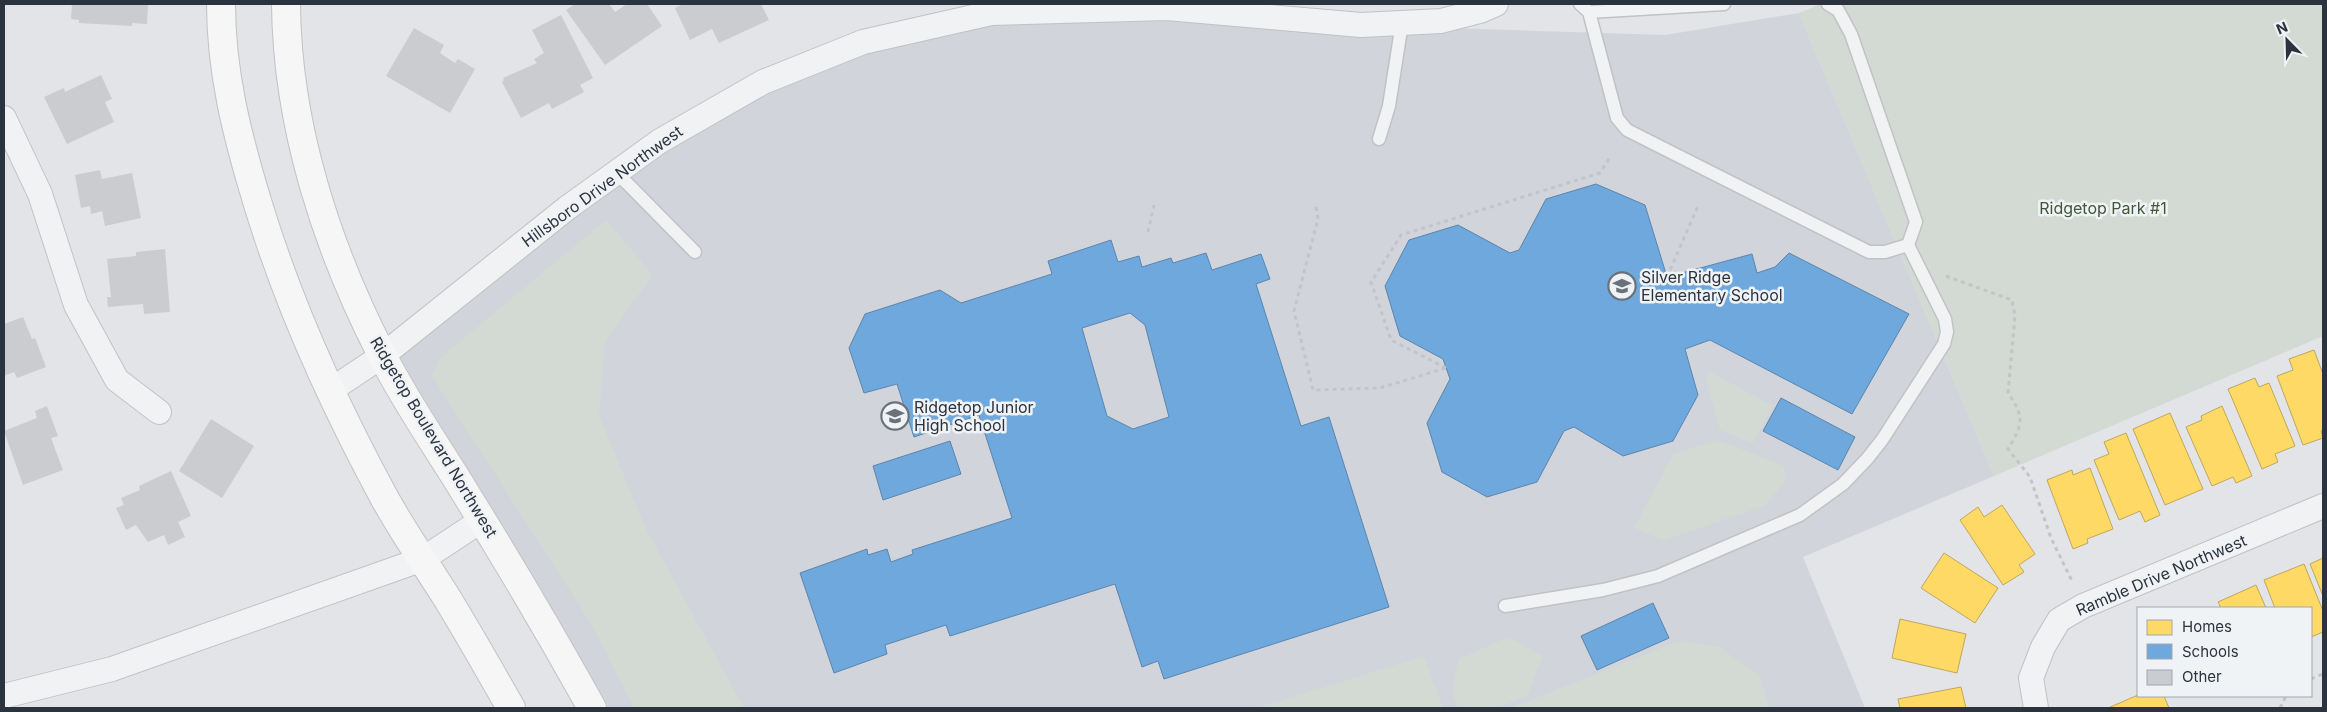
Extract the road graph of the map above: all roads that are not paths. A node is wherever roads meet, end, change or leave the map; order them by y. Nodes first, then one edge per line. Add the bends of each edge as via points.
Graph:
1 (221, 4) edge
2 (286, 4) edge
3 (1496, 4) edge
4 (1724, 4) edge
5 (1828, 4) edge
6 (1167, 6) edge
7 (1585, 8) edge
8 (1402, 23) junction
9 (4, 118) edge
10 (1379, 139) dead end
11 (616, 172) junction
12 (1908, 245) junction
13 (695, 252) dead end
14 (382, 356) junction
15 (331, 390) junction
16 (159, 412) dead end
17 (2323, 506) edge
18 (482, 520) junction
19 (423, 559) junction
20 (1505, 606) dead end
21 (4, 696) edge
22 (511, 708) edge
23 (592, 708) edge
24 (2036, 708) edge

1 - 15 main road via 221,43 240,146 273,252
2 - 14 main road, Ridgetop Boulevard Northwest via 295,102 316,192 337,253
3 - 8 street, Hillsboro Drive Northwest via 1441,21
4 - 7 lane
5 - 12 lane via 1838,10 1851,34 1916,222
6 - 8 street, Hillsboro Drive Northwest via 1362,25
6 - 11 street, Hillsboro Drive Northwest via 992,13 863,42 763,82 660,141
7 - 12 lane via 1617,118 1626,130 1869,252 1885,252
8 - 10 lane via 1389,106
9 - 16 street via 40,194 76,305 117,380
11 - 13 lane
11 - 14 street, Hillsboro Drive Northwest
12 - 20 lane via 1945,319 1947,332 1944,344 1882,440 1843,484 1800,515 1658,576 1603,590
14 - 15 street, Hillsboro Drive Northwest
14 - 18 main road, Ridgetop Boulevard Northwest
15 - 19 main road via 386,500
17 - 24 street, Ramble Drive Northwest via 2083,606 2059,620 2043,647 2031,678
18 - 19 street
18 - 23 main road, Ridgetop Boulevard Northwest
19 - 21 street via 112,669
19 - 22 main road

